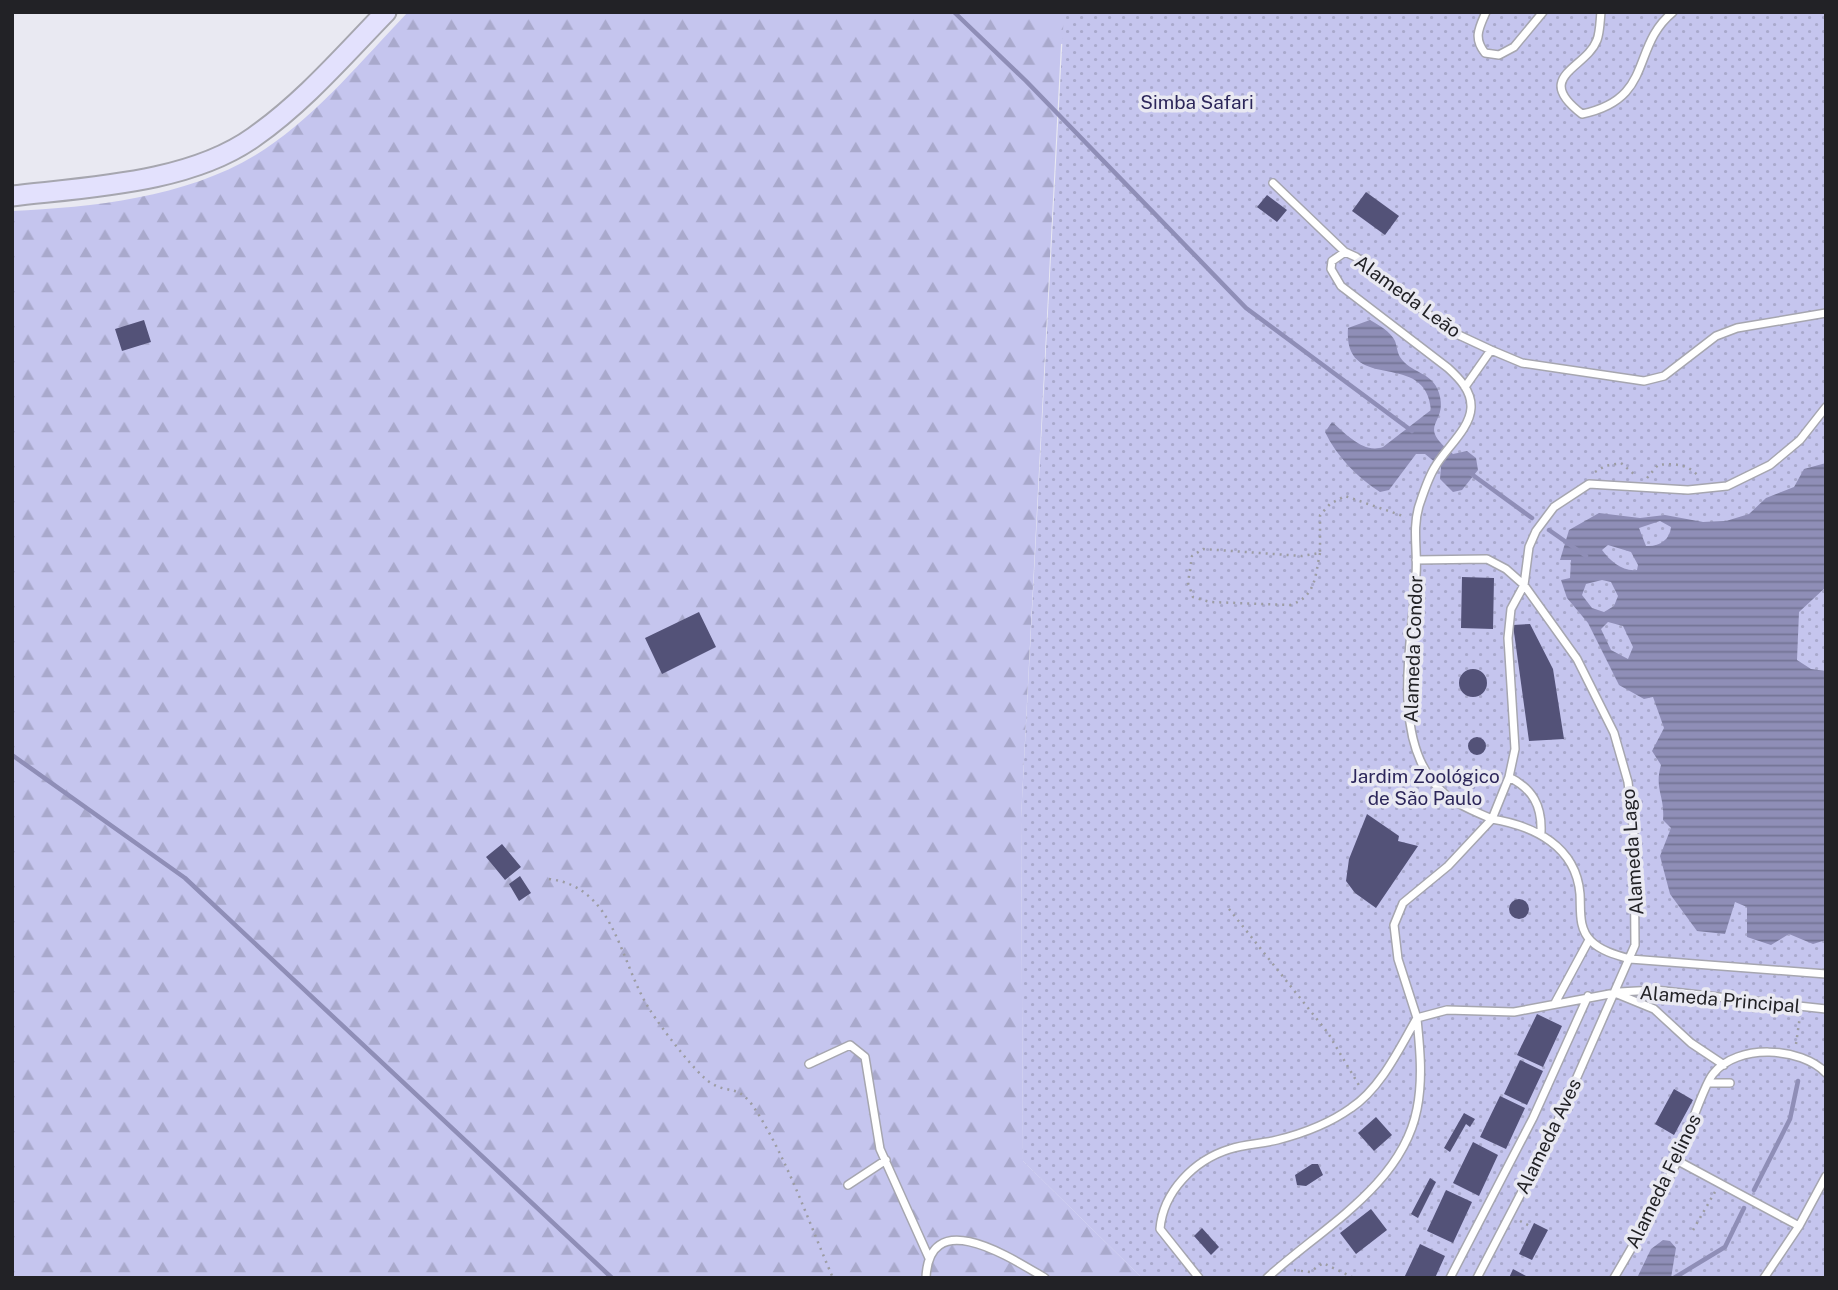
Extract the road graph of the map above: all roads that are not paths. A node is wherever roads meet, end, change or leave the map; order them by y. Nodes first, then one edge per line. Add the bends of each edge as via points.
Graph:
1 (386, 12) edge
2 (1486, 12) edge
3 (1543, 12) edge
4 (1601, 12) edge
5 (1673, 12) edge
6 (1273, 183) dead end
7 (12, 197) edge
8 (1345, 252) junction
9 (1826, 313) edge
10 (1491, 350) junction
11 (1465, 387) junction
12 (1826, 407) edge
13 (1416, 560) junction
14 (1524, 585) junction
15 (1509, 777) junction
16 (1492, 819) junction
17 (1541, 832) junction
18 (1589, 940) junction
19 (1630, 959) junction
20 (1826, 972) edge
21 (1615, 993) junction
22 (1588, 996) junction
23 (1555, 1003) junction
24 (1826, 1009) edge
25 (1417, 1018) junction
26 (809, 1063) dead end
27 (1724, 1065) junction
28 (1826, 1073) edge
29 (1708, 1083) junction
30 (1730, 1083) dead end
31 (886, 1160) junction
32 (1678, 1161) junction
33 (1826, 1177) edge
34 (848, 1185) dead end
35 (1799, 1226) junction
36 (929, 1258) junction
37 (926, 1278) edge
38 (1045, 1278) edge
39 (1199, 1278) edge
40 (1267, 1278) edge
41 (1450, 1278) edge
42 (1477, 1278) edge
43 (1614, 1278) edge
44 (1764, 1278) edge

1 - 7 main road via 311,90 253,138 198,166
2 - 3 lane via 1476,32 1479,45 1485,53 1499,55 1514,47
4 - 5 lane via 1596,42 1568,69 1561,89 1567,103 1581,114 1616,102 1632,86 1654,36
6 - 8 lane, Alameda Leão
8 - 10 lane, Alameda Leão via 1448,330
8 - 11 lane, Alameda Leão via 1332,261 1331,269 1341,286 1448,368
9 - 10 lane, Alameda Leão via 1737,328 1716,336 1664,376 1643,382 1522,363
10 - 11 lane
11 - 13 lane, Alameda Condor via 1470,413 1428,482 1415,523
12 - 14 lane via 1800,440 1770,465 1727,486 1589,484 1554,507 1536,531
13 - 14 lane, Alameda Lago via 1487,559
13 - 16 lane, Alameda Condor via 1410,732 1419,761 1434,784 1460,805
14 - 15 lane via 1511,609 1508,638 1515,749
14 - 19 lane, Alameda Lago via 1577,659 1614,733 1628,782 1637,930
15 - 16 lane
15 - 17 lane via 1533,794
16 - 17 lane
16 - 25 lane via 1462,853 1403,903 1398,914 1394,925 1398,959
17 - 18 lane via 1567,855 1580,890 1581,916
18 - 19 lane, Alameda Principal
18 - 23 lane
19 - 20 lane, Alameda Principal
19 - 21 lane, Alameda Lago
21 - 22 lane, Alameda Principal
21 - 24 lane, Alameda Principal via 1655,990
21 - 27 lane via 1669,1019 1691,1043
21 - 42 lane, Alameda Aves via 1552,1134
22 - 23 lane, Alameda Principal
22 - 41 lane, Alameda Aves via 1533,1118
23 - 25 lane via 1494,1013 1447,1010
25 - 39 lane via 1385,1071 1352,1108 1277,1140 1227,1150 1193,1170 1170,1193 1160,1229
25 - 40 lane via 1417,1111 1388,1171
26 - 31 lane via 850,1045 865,1058 880,1149
27 - 28 lane via 1760,1054 1795,1054
27 - 29 lane, Alameda Felinos
29 - 30 lane
29 - 32 lane, Alameda Felinos
31 - 34 lane
31 - 36 lane
32 - 35 lane
32 - 43 lane, Alameda Felinos
33 - 35 lane
35 - 44 lane
36 - 37 lane
36 - 38 lane via 945,1243 963,1240 990,1247

